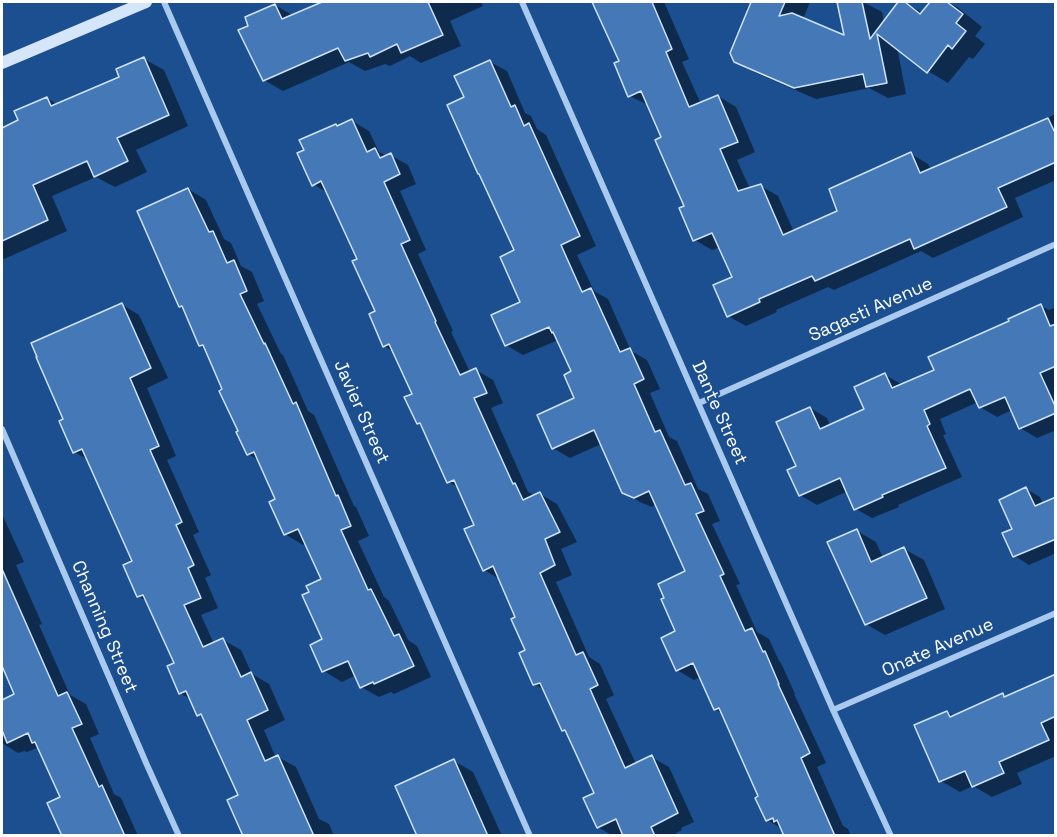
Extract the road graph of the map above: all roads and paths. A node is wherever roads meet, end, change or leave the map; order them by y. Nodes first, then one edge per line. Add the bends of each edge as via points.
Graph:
1 (146, 2) edge
2 (164, 2) edge
3 (522, 2) edge
4 (2, 63) edge
5 (1056, 244) edge
6 (699, 403) junction
7 (2, 429) edge
8 (1056, 613) edge
9 (833, 710) junction
10 (179, 836) edge
11 (530, 836) edge
12 (891, 836) edge

1 - 4 main road
2 - 11 street, Javier Street
3 - 6 street, Dante Street
5 - 6 street, Sagasti Avenue
6 - 9 street, Dante Street
7 - 10 street, Channing Street
8 - 9 street, Onate Avenue
9 - 12 street, Dante Street

